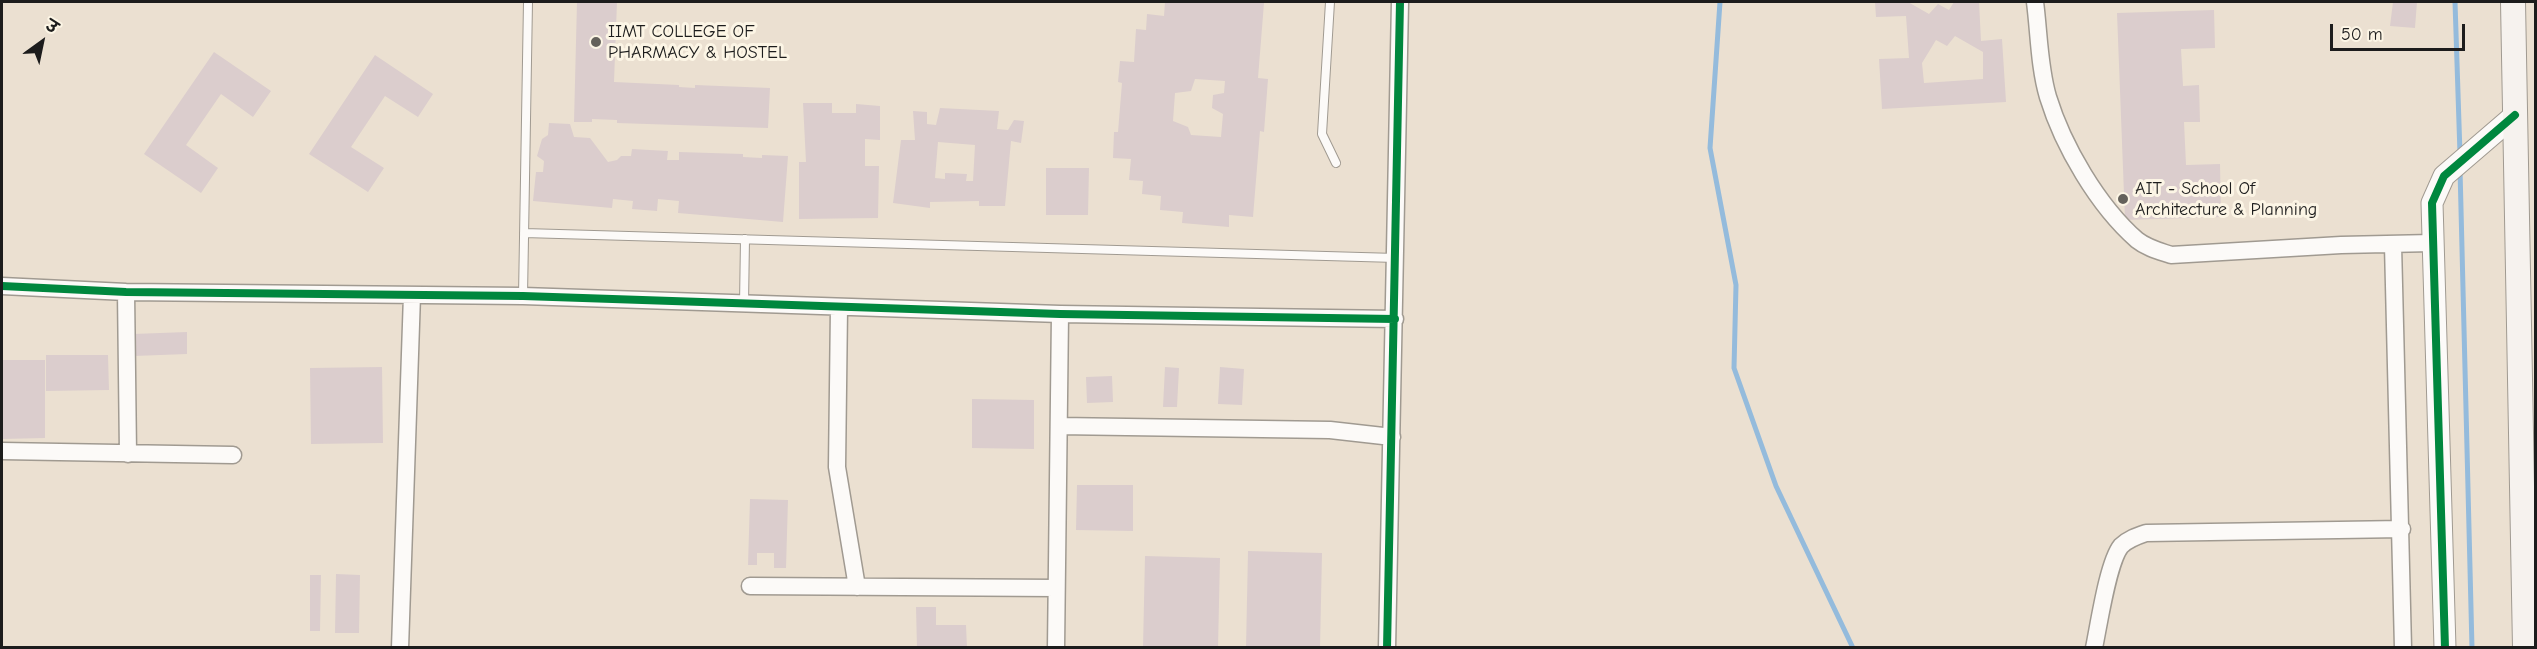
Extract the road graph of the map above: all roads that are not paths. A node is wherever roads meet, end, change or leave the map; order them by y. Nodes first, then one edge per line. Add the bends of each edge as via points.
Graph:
1 (528, 2) edge
2 (1330, 2) edge
3 (1400, 2) edge
4 (2035, 2) edge
5 (2513, 2) edge
6 (2515, 115) junction
7 (1336, 163) dead end
8 (524, 233) junction
9 (745, 239) junction
10 (2432, 243) junction
11 (2393, 245) junction
12 (1396, 258) junction
13 (2, 286) edge
14 (126, 292) junction
15 (412, 295) junction
16 (523, 296) junction
17 (744, 304) junction
18 (839, 308) junction
19 (1060, 314) junction
20 (1395, 319) junction
21 (1059, 426) junction
22 (1392, 437) junction
23 (2, 451) edge
24 (128, 454) junction
25 (234, 455) dead end
26 (2402, 529) junction
27 (750, 586) dead end
28 (857, 587) junction
29 (1056, 588) junction
30 (400, 648) edge
31 (1056, 648) edge
32 (1387, 648) edge
33 (2094, 648) edge
34 (2403, 648) edge
35 (2445, 648) edge
36 (2525, 648) edge

1 - 8 lane
2 - 7 lane via 1322,134
3 - 12 street
4 - 11 street via 2048,96 2069,148 2087,183 2137,240 2171,255
5 - 6 main road
6 - 10 street via 2444,176 2432,204
6 - 36 main road
8 - 9 lane
8 - 16 lane
9 - 12 lane
9 - 17 lane
10 - 11 street
10 - 35 street
11 - 26 street
12 - 20 street
13 - 14 street
14 - 15 street
14 - 24 street
15 - 16 street
15 - 30 street
16 - 17 street
17 - 18 street
18 - 19 street
18 - 28 street via 837,467
19 - 20 street
19 - 21 street
20 - 22 street
21 - 22 street via 1330,430
21 - 29 street
22 - 32 street
23 - 24 street
24 - 25 street
26 - 33 street via 2146,533 2132,538 2113,560
26 - 34 street
27 - 28 street
28 - 29 street
29 - 31 street

